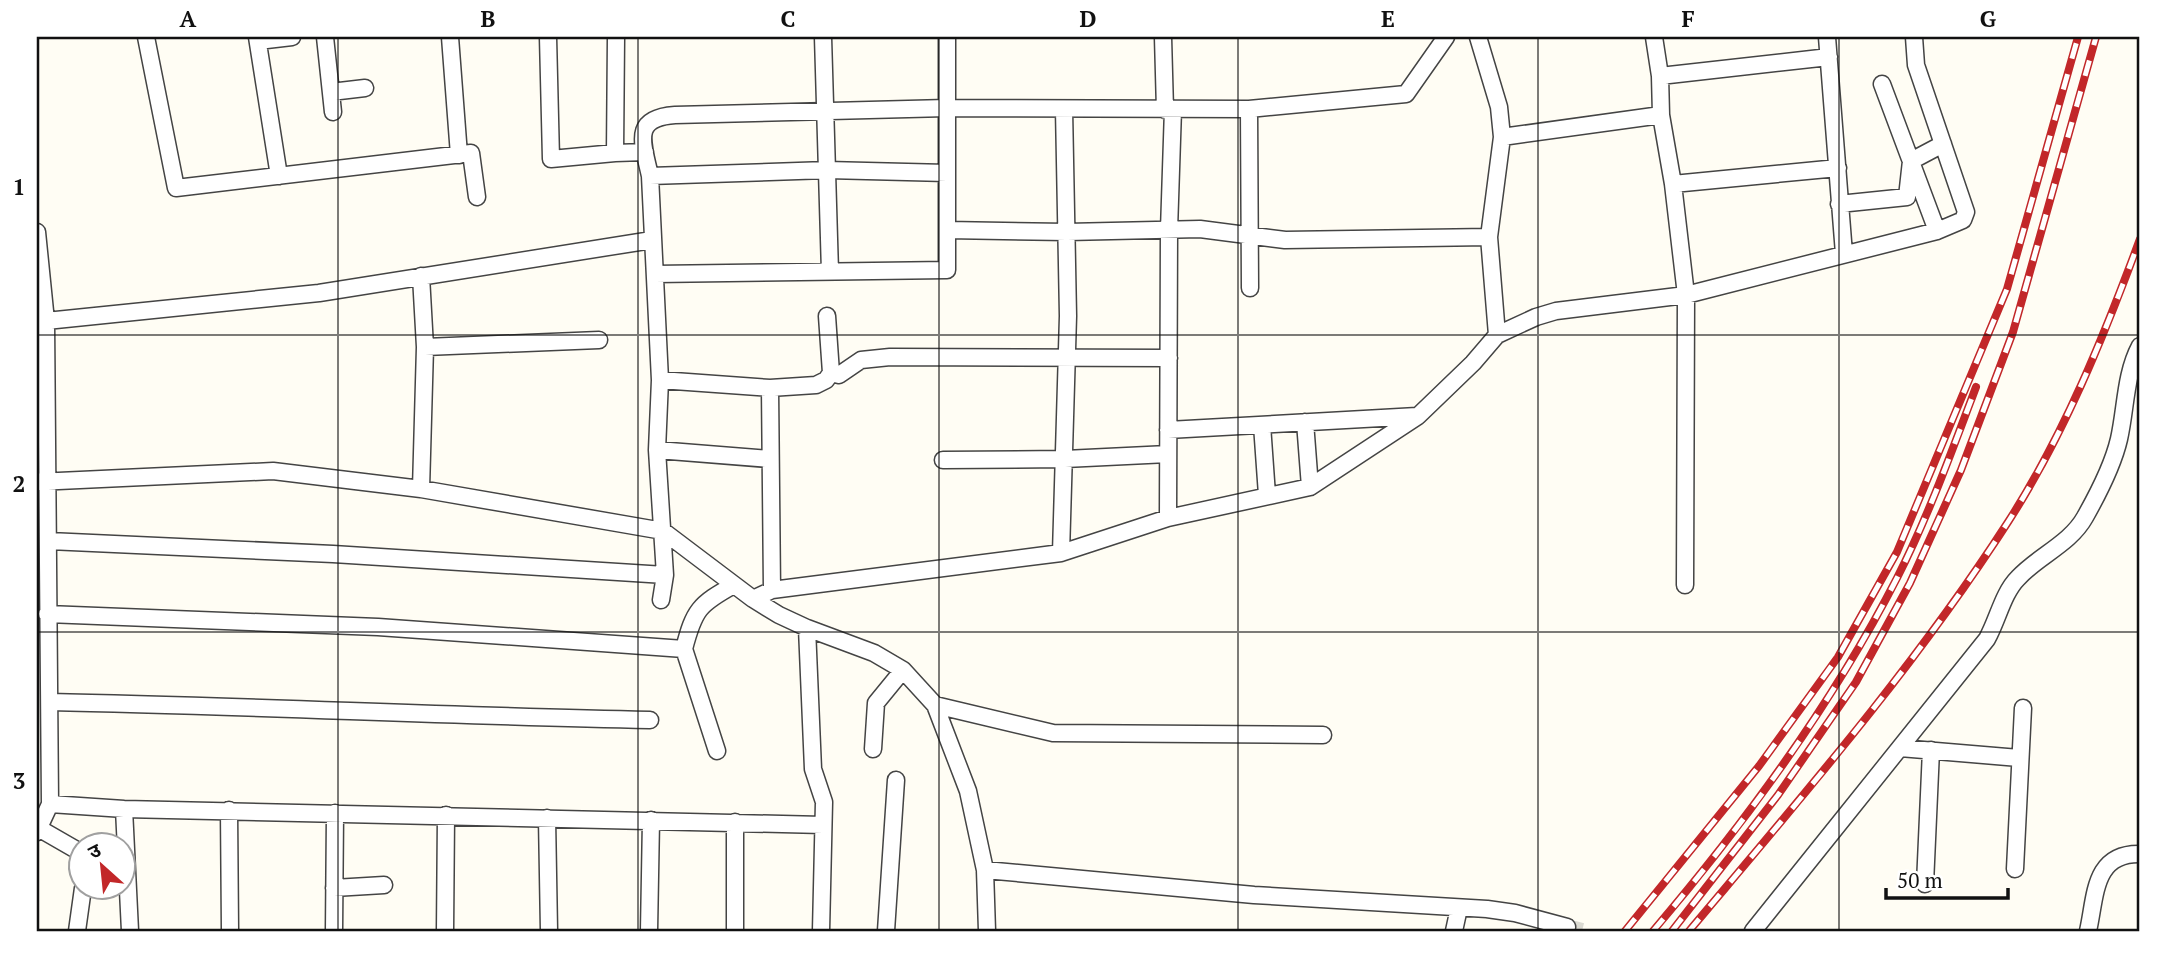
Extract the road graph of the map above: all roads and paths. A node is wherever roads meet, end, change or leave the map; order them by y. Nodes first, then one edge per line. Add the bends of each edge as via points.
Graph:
1 (146, 37) edge
2 (292, 37) edge
3 (325, 37) edge
4 (450, 37) edge
5 (548, 37) edge
6 (616, 37) edge
7 (823, 37) edge
8 (947, 37) edge
9 (1163, 37) edge
10 (1446, 37) edge
11 (1478, 37) edge
12 (1654, 37) edge
13 (1827, 37) edge
14 (1914, 37) edge
15 (257, 39) edge
16 (1829, 57) junction
17 (1660, 76) junction
18 (1882, 84) dead end
19 (365, 88) dead end
20 (331, 92) junction
21 (947, 108) junction
22 (1064, 109) junction
23 (1169, 109) junction
24 (1249, 109) junction
25 (332, 112) dead end
26 (824, 113) junction
27 (1661, 115) junction
28 (1503, 137) junction
29 (1943, 144) junction
30 (645, 152) junction
31 (615, 153) junction
32 (459, 155) junction
33 (1911, 162) junction
34 (1838, 168) junction
35 (827, 170) junction
36 (947, 173) junction
37 (279, 176) junction
38 (650, 176) junction
39 (1672, 184) junction
40 (477, 197) dead end
41 (1839, 204) junction
42 (947, 230) junction
43 (1169, 230) junction
44 (37, 232) edge
45 (1067, 232) junction
46 (1937, 232) junction
47 (1248, 234) junction
48 (1489, 237) junction
49 (652, 240) junction
50 (1844, 254) junction
51 (830, 272) junction
52 (655, 274) junction
53 (421, 276) junction
54 (40, 285) edge
55 (1250, 288) dead end
56 (1686, 295) junction
57 (827, 316) dead end
58 (46, 321) junction
59 (1497, 335) junction
60 (599, 340) dead end
61 (2140, 346) edge
62 (425, 347) junction
63 (1067, 358) junction
64 (1168, 358) junction
65 (831, 373) junction
66 (660, 380) junction
67 (770, 388) junction
68 (1418, 416) junction
69 (1305, 422) junction
70 (1262, 425) junction
71 (1168, 430) junction
72 (657, 450) junction
73 (1168, 454) junction
74 (769, 459) junction
75 (1065, 459) junction
76 (943, 460) dead end
77 (43, 481) edge
78 (1310, 487) junction
79 (421, 489) junction
80 (1267, 495) junction
81 (1168, 518) junction
82 (663, 531) junction
83 (49, 541) junction
84 (1061, 553) junction
85 (665, 575) junction
86 (734, 585) junction
87 (1685, 585) dead end
88 (772, 590) junction
89 (43, 597) edge
90 (752, 599) junction
91 (661, 600) dead end
92 (47, 614) junction
93 (807, 628) junction
94 (684, 649) junction
95 (903, 670) junction
96 (50, 702) junction
97 (935, 705) junction
98 (2022, 708) dead end
99 (650, 720) dead end
100 (1323, 735) dead end
101 (43, 741) edge
102 (1900, 748) junction
103 (873, 749) dead end
104 (1931, 750) junction
105 (717, 751) dead end
106 (2020, 758) junction
107 (896, 780) dead end
108 (50, 804) junction
109 (124, 809) junction
110 (229, 810) junction
111 (335, 813) junction
112 (446, 815) junction
113 (547, 818) junction
114 (651, 820) junction
115 (735, 822) junction
116 (823, 825) junction
117 (38, 831) edge
118 (66, 845) edge
119 (2140, 854) edge
120 (2015, 869) dead end
121 (985, 870) junction
122 (1925, 884) dead end
123 (384, 886) dead end
124 (334, 888) junction
125 (81, 902) edge
126 (1459, 908) junction
127 (1567, 928) dead end
128 (77, 931) edge
129 (130, 931) edge
130 (230, 931) edge
131 (334, 931) edge
132 (445, 931) edge
133 (549, 931) edge
134 (649, 931) edge
135 (735, 931) edge
136 (821, 931) edge
137 (886, 931) edge
138 (987, 931) edge
139 (1454, 931) edge
140 (1753, 931) edge
141 (2088, 931) edge

1 - 37 street via 176,188
2 - 15 street
3 - 20 street
4 - 32 street
5 - 31 street via 551,159
6 - 31 street
7 - 26 street
8 - 21 street
9 - 23 street
10 - 24 street via 1406,94
11 - 28 street
12 - 17 street
13 - 16 street
14 - 29 street via 1916,65
15 - 37 street
16 - 17 street
16 - 34 street
17 - 27 street
18 - 33 street
19 - 20 street
20 - 25 street
21 - 22 street
21 - 26 street
21 - 36 street
22 - 23 street
22 - 45 street
23 - 24 street
23 - 43 street
24 - 47 street
26 - 30 street via 658,116 643,130
26 - 35 street
27 - 28 street
27 - 39 street
28 - 48 street
29 - 33 street
29 - 46 street via 1966,212 1964,220
30 - 31 street
30 - 38 street
32 - 37 street
32 - 40 street via 471,153
33 - 41 street via 1907,197
33 - 46 street
34 - 39 street
34 - 41 street
35 - 36 street
35 - 38 street
35 - 51 street
36 - 42 street
38 - 49 street
39 - 56 street
41 - 50 street
42 - 45 street
42 - 51 street via 947,270
43 - 45 street
43 - 47 street
43 - 64 street
44 - 54 street
45 - 63 street
46 - 50 street
47 - 48 street via 1285,240
47 - 55 street
48 - 59 street
49 - 52 street
49 - 53 street
50 - 56 street
51 - 52 street
52 - 66 street
53 - 58 street via 319,293
53 - 62 street
54 - 58 street
56 - 59 street via 1556,311
56 - 87 street
57 - 65 street
58 - 77 street
59 - 68 street
60 - 62 street
61 - 102 street via 2129,378 2115,454 2084,519 2017,578 1987,639
62 - 79 street
63 - 64 street
63 - 65 street via 890,357 861,360 839,375
63 - 75 street
64 - 71 street
65 - 67 street via 816,385
66 - 67 street
66 - 72 street
67 - 74 street
68 - 69 street
68 - 78 street
69 - 70 street
69 - 78 street
70 - 71 street
70 - 80 street
71 - 73 street
72 - 74 street
72 - 82 street
73 - 75 street
73 - 81 street
74 - 88 street
75 - 76 street
75 - 84 street
77 - 79 street via 273,471
77 - 83 street
78 - 80 street
79 - 82 street
80 - 81 street
81 - 84 street
82 - 85 street
82 - 86 street
83 - 85 street
83 - 89 street
84 - 88 street
85 - 91 street
86 - 90 street
86 - 94 street via 713,596 691,619
88 - 90 street
89 - 92 street
90 - 93 street
92 - 94 street via 391,628
92 - 96 street
93 - 95 street via 874,653
93 - 116 street via 813,769 824,802
94 - 105 street
95 - 97 street
95 - 103 street via 876,704
96 - 99 street
96 - 101 street
97 - 100 street via 1053,733
97 - 121 street via 968,791
98 - 106 street
101 - 108 street
102 - 104 street
102 - 140 street
104 - 106 street
104 - 122 street
106 - 120 street
107 - 137 street
108 - 109 street
108 - 117 street
109 - 110 street
109 - 129 street
110 - 111 street
110 - 130 street
111 - 112 street
111 - 124 street
112 - 113 street
112 - 132 street
113 - 114 street
113 - 133 street
114 - 115 street
114 - 134 street
115 - 116 street
115 - 135 street
116 - 136 street
117 - 118 street
119 - 141 street via 2118,857 2101,872
121 - 126 street
121 - 138 street
123 - 124 street
124 - 131 street
125 - 128 street
126 - 127 street via 1515,913
126 - 139 street

